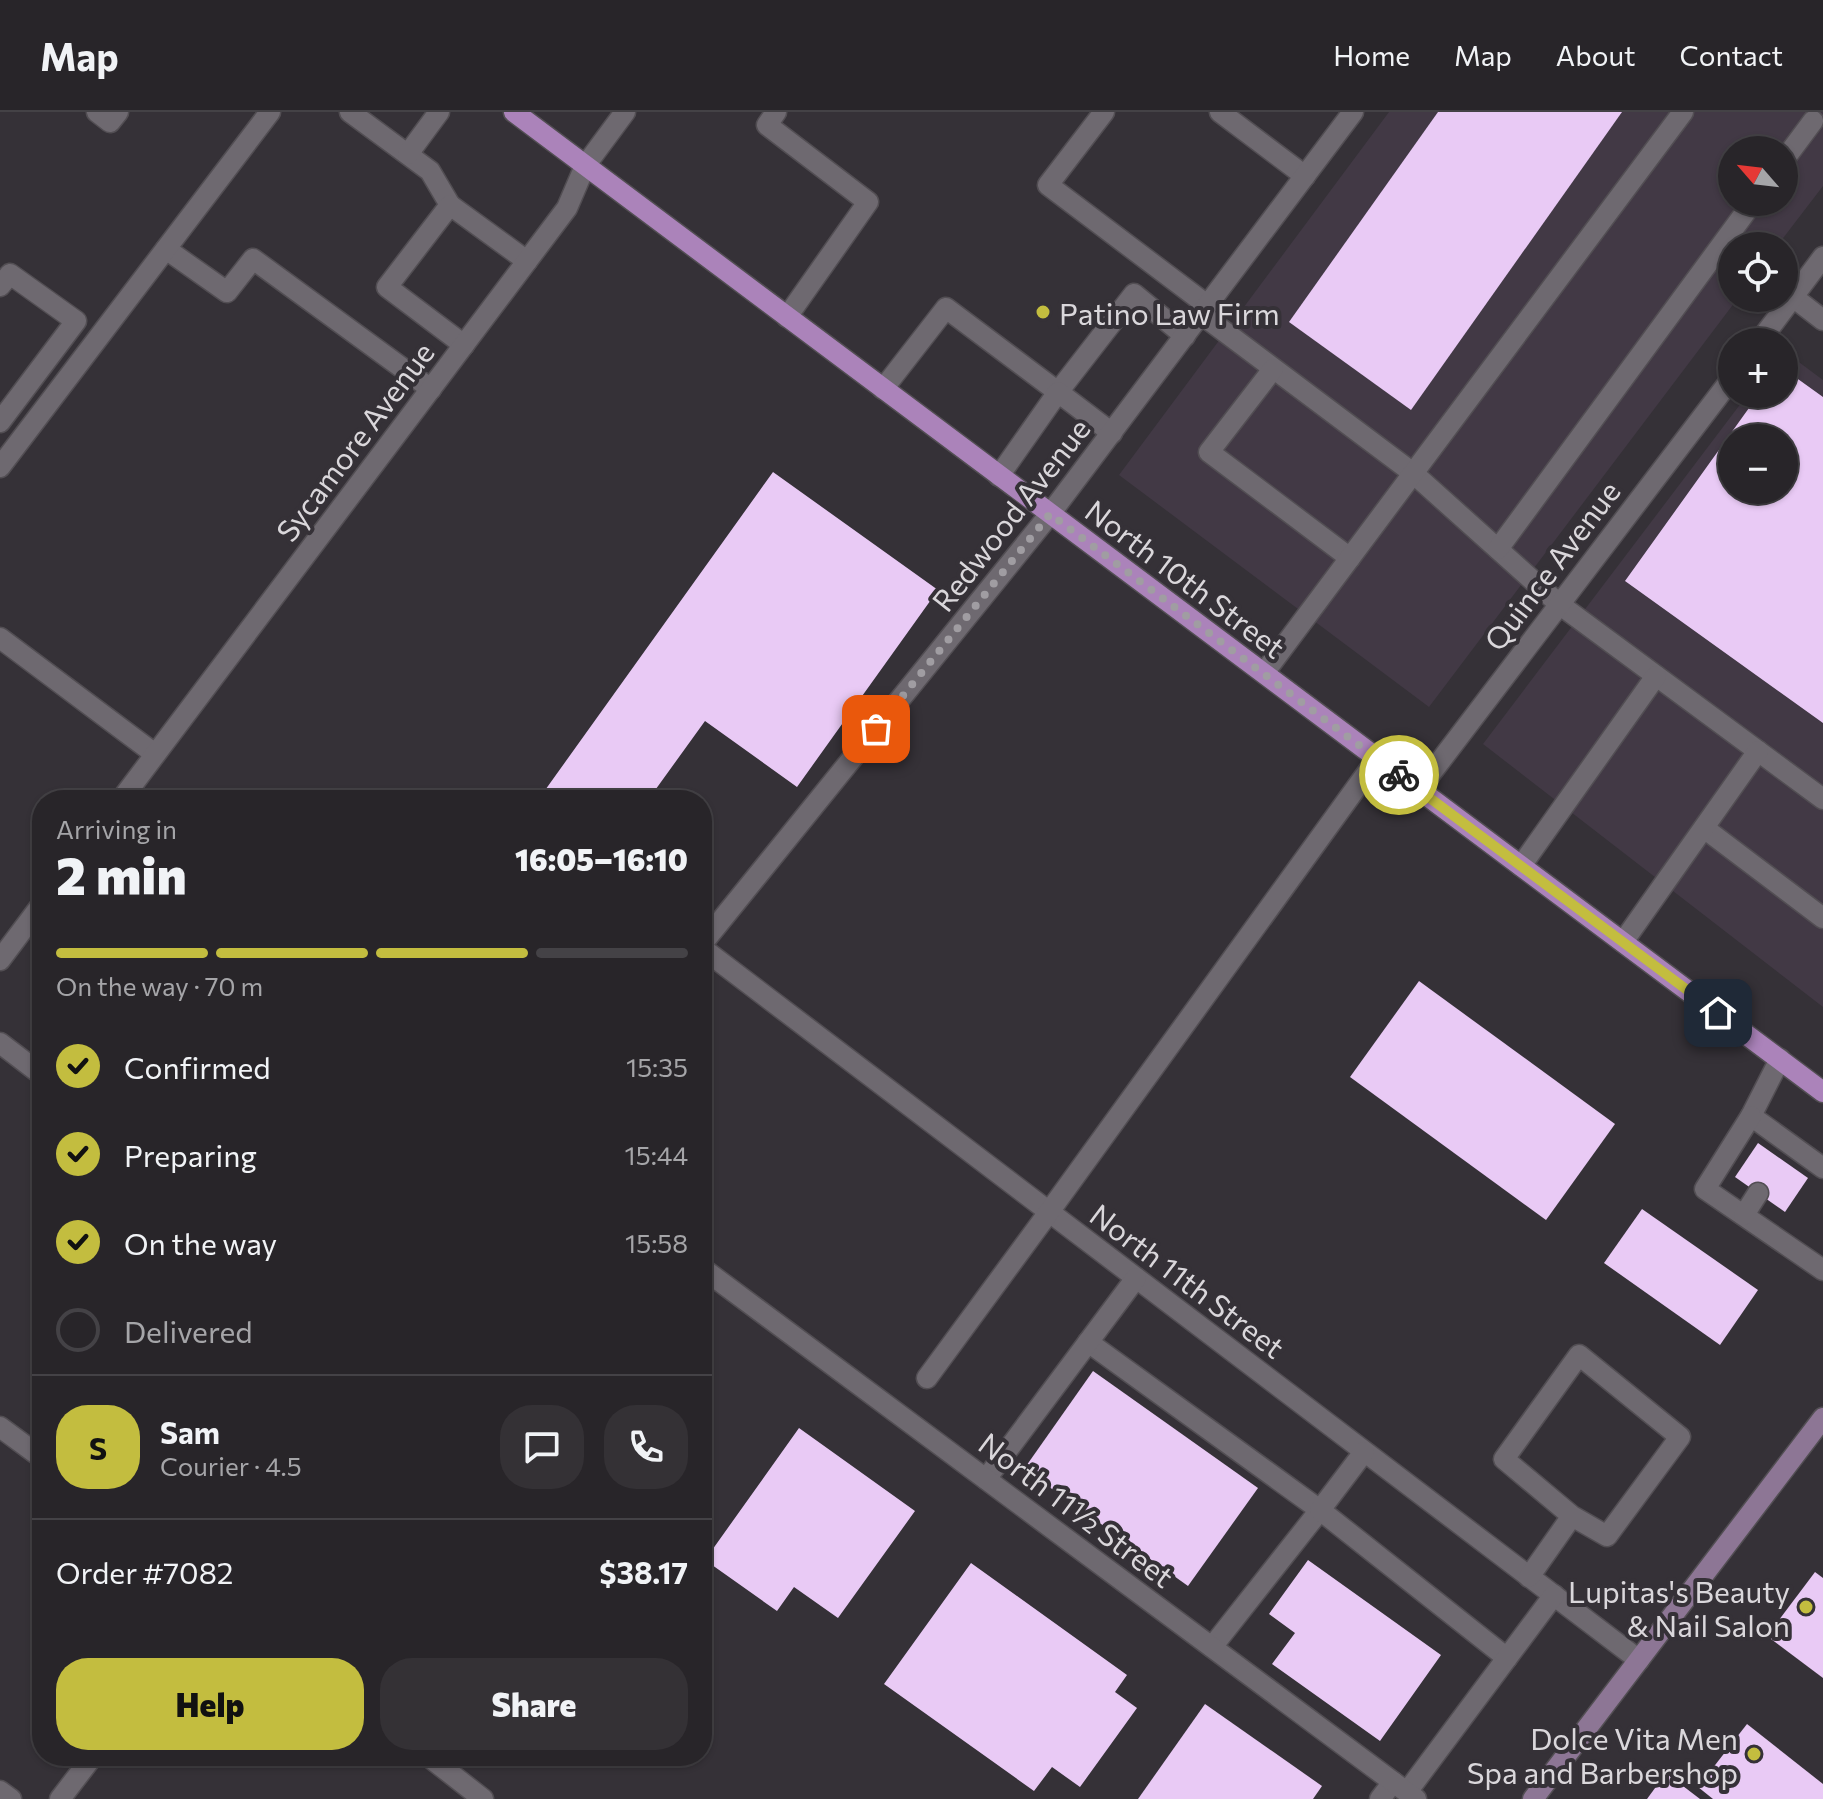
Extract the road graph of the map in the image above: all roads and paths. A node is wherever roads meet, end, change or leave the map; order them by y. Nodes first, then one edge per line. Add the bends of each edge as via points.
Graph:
1 (97, 112) edge
2 (118, 112) edge
3 (270, 112) edge
4 (350, 112) edge
5 (439, 112) edge
6 (514, 112) edge
7 (625, 112) edge
8 (776, 112) edge
9 (1104, 112) edge
10 (1220, 112) edge
11 (1353, 112) edge
12 (1683, 112) edge
13 (1812, 121) edge
14 (1798, 140) edge
15 (408, 154) junction
16 (585, 166) junction
17 (1305, 176) junction
18 (450, 205) junction
19 (1743, 216) edge
20 (166, 249) junction
21 (1823, 257) edge
22 (527, 261) junction
23 (0, 286) edge
24 (1798, 290) edge
25 (1798, 301) edge
26 (1204, 310) junction
27 (1782, 312) edge
28 (787, 317) junction
29 (1823, 320) edge
30 (1770, 328) edge
31 (1185, 336) junction
32 (464, 345) junction
33 (1273, 369) junction
34 (431, 389) junction
35 (883, 389) junction
36 (1058, 392) junction
37 (1718, 396) edge
38 (17, 399) junction
39 (40, 414) junction
40 (0, 422) edge
41 (1112, 433) junction
42 (0, 467) edge
43 (1413, 473) junction
44 (999, 476) junction
45 (1050, 514) junction
46 (1498, 549) junction
47 (1350, 558) junction
48 (1559, 604) junction
49 (0, 638) edge
50 (1264, 673) junction
51 (1656, 676) junction
52 (1758, 751) junction
53 (155, 754) junction
54 (1377, 759) junction
55 (1419, 789) junction
56 (128, 790) edge
57 (1823, 799) edge
58 (1704, 828) junction
59 (1521, 866) junction
60 (32, 917) edge
61 (1823, 918) edge
62 (712, 934) edge
63 (1623, 942) junction
64 (712, 954) edge
65 (0, 960) edge
66 (0, 1043) edge
67 (1780, 1059) junction
68 (32, 1067) edge
69 (1823, 1092) edge
70 (1751, 1116) junction
71 (1823, 1168) edge
72 (1758, 1193) dead end
73 (1049, 1212) junction
74 (1744, 1215) junction
75 (1823, 1270) edge
76 (712, 1275) edge
77 (1136, 1278) junction
78 (1088, 1342) junction
79 (927, 1378) dead end
80 (1822, 1423) edge
81 (0, 1427) edge
82 (32, 1451) edge
83 (1364, 1452) junction
84 (986, 1479) junction
85 (1320, 1510) junction
86 (1572, 1516) junction
87 (1529, 1577) junction
88 (1554, 1595) junction
89 (1212, 1647) junction
90 (1507, 1658) junction
91 (1639, 1660) junction
92 (85, 1766) edge
93 (441, 1766) edge
94 (0, 1791) edge
95 (1405, 1791) edge
96 (11, 1799) edge
97 (60, 1799) edge
98 (483, 1799) edge
99 (1380, 1799) edge
100 (1533, 1799) edge

1 - 2 street via 110,122
3 - 20 street
4 - 15 street
5 - 15 street
6 - 16 main road, North 10th Street
7 - 16 street, Sycamore Avenue
8 - 28 street via 767,125 868,202
9 - 26 street via 1048,185
10 - 17 street
11 - 17 street, Redwood Avenue
12 - 43 street
13 - 14 street
15 - 18 street via 430,171
16 - 22 street, Sycamore Avenue via 567,208
16 - 28 main road, North 10th Street
17 - 26 street, Redwood Avenue
18 - 22 street
18 - 32 street via 387,287
19 - 46 street
20 - 34 street via 227,292 253,259
20 - 39 street
21 - 24 street
22 - 32 street, Sycamore Avenue
23 - 38 street via 10,274 76,321
25 - 29 street
26 - 31 street, Redwood Avenue
26 - 33 street
27 - 30 street
28 - 35 main road, North 10th Street
31 - 36 street via 1134,294
31 - 41 street, Redwood Avenue
32 - 34 street, Sycamore Avenue
33 - 43 street
33 - 47 street via 1209,452
34 - 53 street, Sycamore Avenue
35 - 36 street via 946,308
35 - 44 main road, North 10th Street
36 - 41 street
36 - 44 street
37 - 48 street, Quince Avenue
38 - 39 street
38 - 40 street
39 - 42 street
41 - 45 street, Redwood Avenue
43 - 46 street
43 - 47 street
44 - 45 main road, North 10th Street
45 - 50 main road, North 10th Street
45 - 62 street, Redwood Avenue
46 - 48 street
47 - 50 street
48 - 51 street
48 - 55 street, Quince Avenue
49 - 53 street
50 - 54 main road, North 10th Street
51 - 52 street
51 - 59 street
52 - 57 street
52 - 58 street
53 - 56 street, Sycamore Avenue
54 - 55 main road, North 10th Street
54 - 73 street
55 - 59 main road, North 10th Street
58 - 61 street
58 - 63 street
59 - 63 main road, North 10th Street
60 - 65 street
63 - 67 main road, North 10th Street
64 - 73 street, North 11th Street
66 - 68 street
67 - 69 main road, North 10th Street
67 - 70 street
70 - 71 street via 1787,1152
70 - 74 street via 1705,1189
72 - 74 street
73 - 77 street, North 11th Street
73 - 79 street
74 - 75 street
76 - 84 street, North 11½ Street
77 - 78 street
77 - 83 street, North 11th Street
78 - 84 street
78 - 85 street
80 - 91 main road
81 - 82 street
83 - 85 street
83 - 87 street, North 11th Street
84 - 89 street, North 11½ Street
85 - 89 street
85 - 90 street
86 - 86 street via 1504,1459 1579,1355 1680,1437 1607,1536
86 - 87 street
87 - 88 street, North 11th Street
88 - 90 street
88 - 91 street, North 11th Street
89 - 95 street, North 11½ Street
90 - 95 street
91 - 100 main road
92 - 97 street
93 - 98 street
94 - 96 street
95 - 99 street

